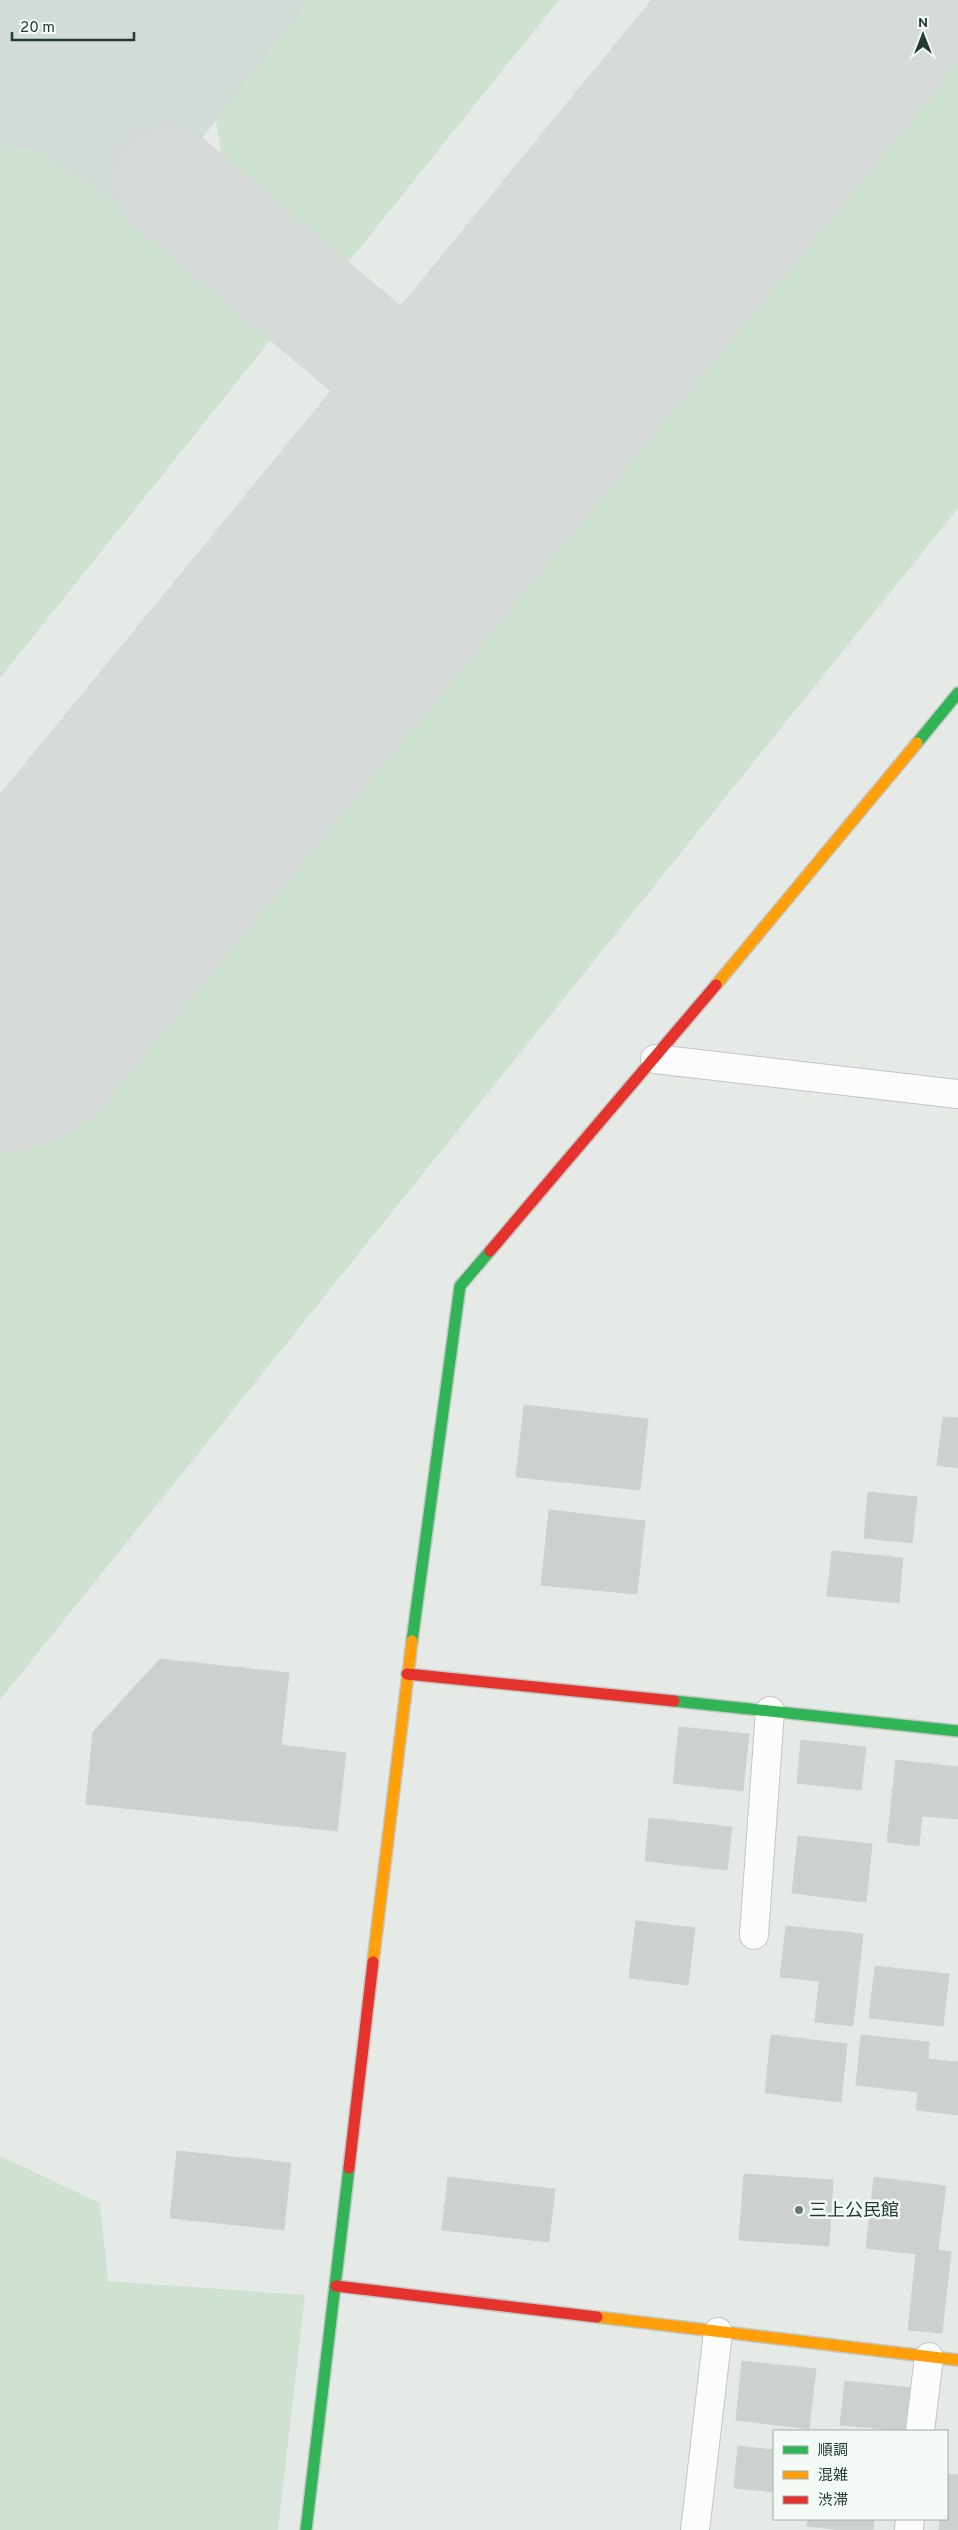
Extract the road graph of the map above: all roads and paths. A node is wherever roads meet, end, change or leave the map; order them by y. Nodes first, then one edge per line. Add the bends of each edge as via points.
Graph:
1 (958, 693) edge
2 (655, 1058) junction
3 (958, 1094) edge
4 (407, 1674) junction
5 (770, 1711) junction
6 (958, 1731) edge
7 (754, 1935) dead end
8 (336, 2286) junction
9 (718, 2332) junction
10 (929, 2357) junction
11 (958, 2360) edge
12 (920, 2430) edge
13 (306, 2530) edge
14 (696, 2530) edge

1 - 2 street
2 - 3 street
2 - 4 street via 460,1286
4 - 5 street
4 - 8 street
5 - 6 street
5 - 7 street
8 - 9 street
8 - 13 street
9 - 10 street
9 - 14 street
10 - 11 street
10 - 12 street

